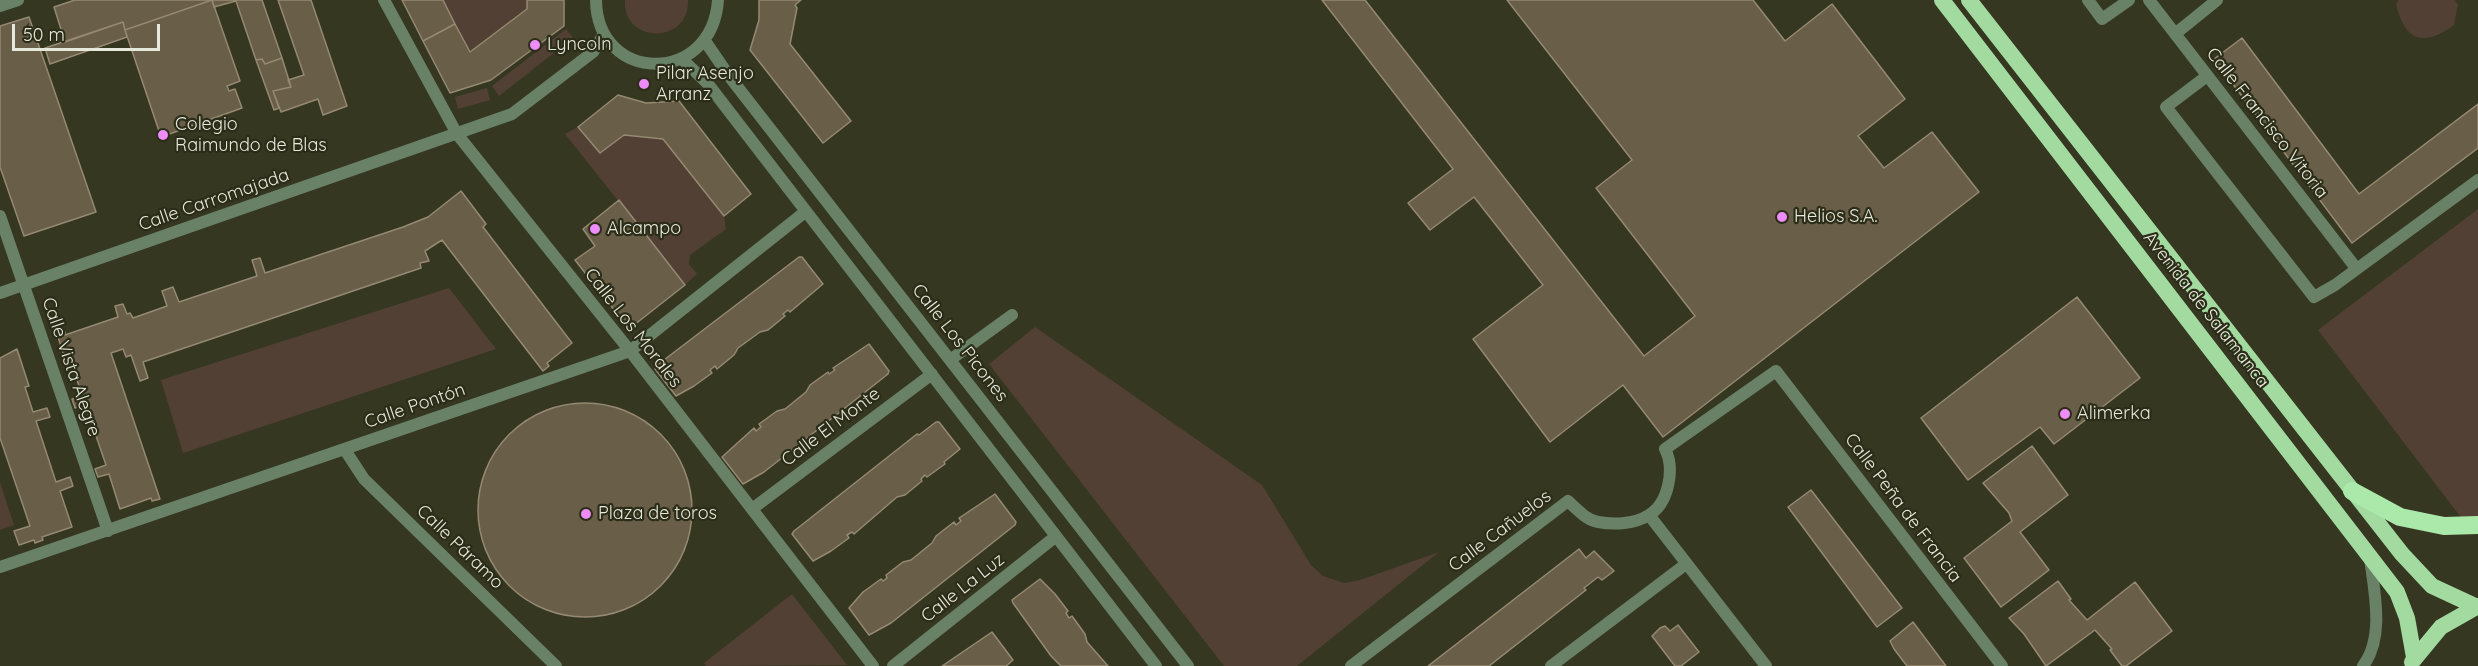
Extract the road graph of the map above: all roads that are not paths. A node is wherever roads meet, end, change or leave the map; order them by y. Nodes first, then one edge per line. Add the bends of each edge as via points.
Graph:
1 (18, 0) edge
2 (384, 0) edge
3 (596, 0) edge
4 (718, 0) edge
5 (1942, 0) edge
6 (1969, 0) edge
7 (2088, 0) edge
8 (2129, 0) edge
9 (2149, 0) edge
10 (2217, 0) edge
11 (0, 6) edge
12 (604, 34) junction
13 (2175, 34) junction
14 (705, 40) junction
15 (614, 47) junction
16 (593, 52) junction
17 (682, 59) junction
18 (2207, 76) junction
19 (457, 135) junction
20 (2478, 180) edge
21 (805, 212) junction
22 (0, 216) edge
23 (2356, 268) junction
24 (23, 284) junction
25 (0, 292) edge
26 (1012, 315) dead end
27 (630, 351) junction
28 (950, 360) junction
29 (932, 374) junction
30 (345, 450) junction
31 (2352, 491) junction
32 (752, 510) junction
33 (1650, 515) junction
34 (2478, 525) edge
35 (108, 531) junction
36 (1055, 537) junction
37 (2369, 554) junction
38 (1686, 564) junction
39 (0, 567) edge
40 (2477, 606) edge
41 (2412, 661) edge
42 (556, 666) edge
43 (873, 666) edge
44 (893, 666) edge
45 (1156, 666) edge
46 (1188, 666) edge
47 (1351, 666) edge
48 (1553, 666) edge
49 (1766, 666) edge
50 (2002, 666) edge
51 (2362, 666) edge

1 - 11 street
2 - 19 street, Calle Los Morales
3 - 12 street via 598,23
4 - 14 street via 715,22
5 - 37 highway, Avenida de Salamanca
6 - 31 highway, Avenida de Salamanca
7 - 8 street via 2102,19
9 - 13 street, Calle Francisco Vitoria
10 - 13 street
12 - 15 street
12 - 16 street, Calle Carromajada
13 - 18 street, Calle Francisco Vitoria
14 - 17 street
14 - 28 street, Calle Los Picones
15 - 16 street, Calle Carromajada
15 - 17 street via 640,62 655,64
16 - 19 street, Calle Carromajada via 512,114
17 - 21 street via 708,84
18 - 23 street, Calle Francisco Vitoria
18 - 23 street via 2166,107 2314,297
19 - 24 street, Calle Carromajada
19 - 27 street, Calle Los Morales
20 - 23 street
21 - 27 street, Calle Pontón
21 - 29 street
22 - 24 street, Calle Vista Alegre
24 - 25 street, Calle Carromajada
24 - 35 street, Calle Vista Alegre
26 - 28 street
27 - 30 street, Calle Pontón
27 - 32 street, Calle Los Morales
28 - 46 street, Calle Los Picones
29 - 32 street, Calle El Monte
29 - 36 street
30 - 35 street, Calle Pontón
30 - 42 street, Calle Páramo via 364,479
31 - 34 highway via 2400,517 2444,526
31 - 40 highway, Avenida de Salamanca via 2432,586
32 - 43 street, Calle Los Morales
33 - 38 street
33 - 47 street, Calle Cañuelos via 1620,524 1597,522 1568,501
33 - 50 street, Calle Peña de Francia via 1662,502 1668,484 1671,460 1665,449 1776,371
35 - 39 street, Calle Pontón
36 - 44 street, Calle La Luz
36 - 45 street
37 - 41 highway, Avenida de Salamanca via 2397,592 2407,618
37 - 51 street via 2375,626 2370,656
38 - 48 street
38 - 49 street
40 - 41 highway via 2441,627

